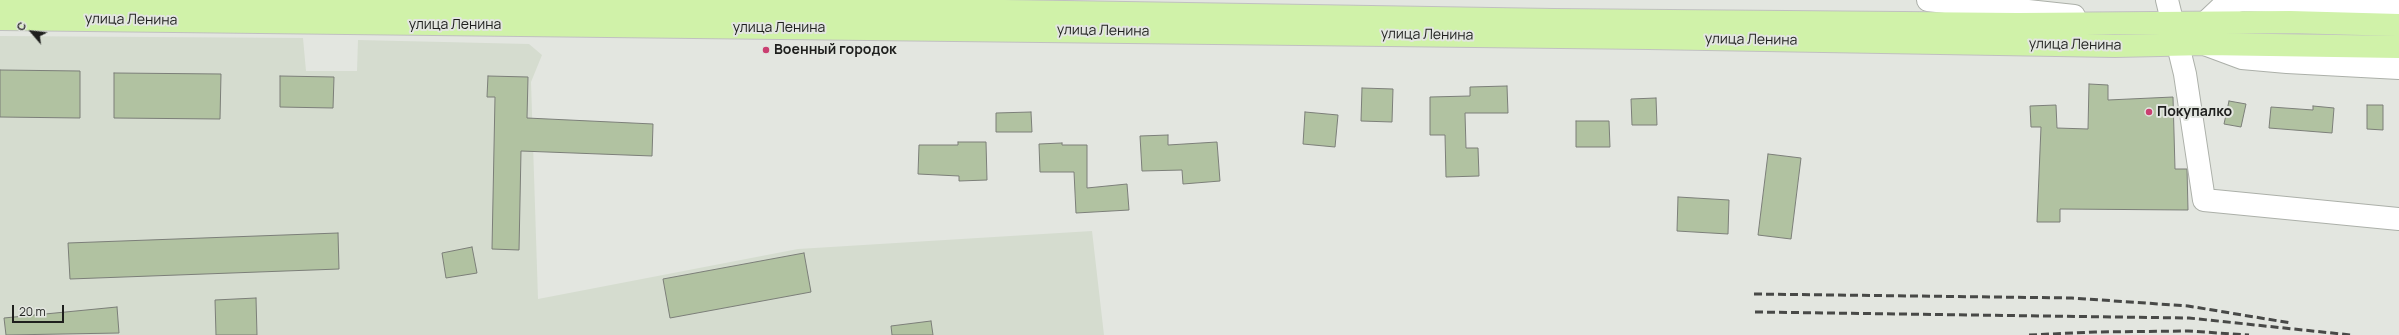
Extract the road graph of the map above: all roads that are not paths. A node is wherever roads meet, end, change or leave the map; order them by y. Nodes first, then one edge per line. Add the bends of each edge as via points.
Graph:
1 (1928, 0) edge
2 (2167, 0) edge
3 (0, 1) edge
4 (2399, 5) edge
5 (750, 12) edge
6 (0, 18) edge
7 (2206, 22) junction
8 (2115, 23) junction
9 (2173, 23) junction
10 (2399, 25) edge
11 (2206, 44) junction
12 (2179, 45) junction
13 (2399, 47) edge
14 (2399, 68) edge
15 (2399, 220) edge

1 - 8 street, улица Ленина
2 - 9 street
3 - 5 main road, улица Ленина
4 - 7 street via 2242,0 2224,5
5 - 6 main road, улица Ленина
5 - 8 main road, улица Ленина
5 - 12 main road, улица Ленина via 1696,39
7 - 9 main road, улица Ленина
7 - 10 main road, улица Ленина
8 - 9 main road, улица Ленина
9 - 12 street
11 - 12 main road, улица Ленина
11 - 13 main road, улица Ленина
11 - 14 street, улица Ленина via 2242,58
12 - 15 street via 2204,200

